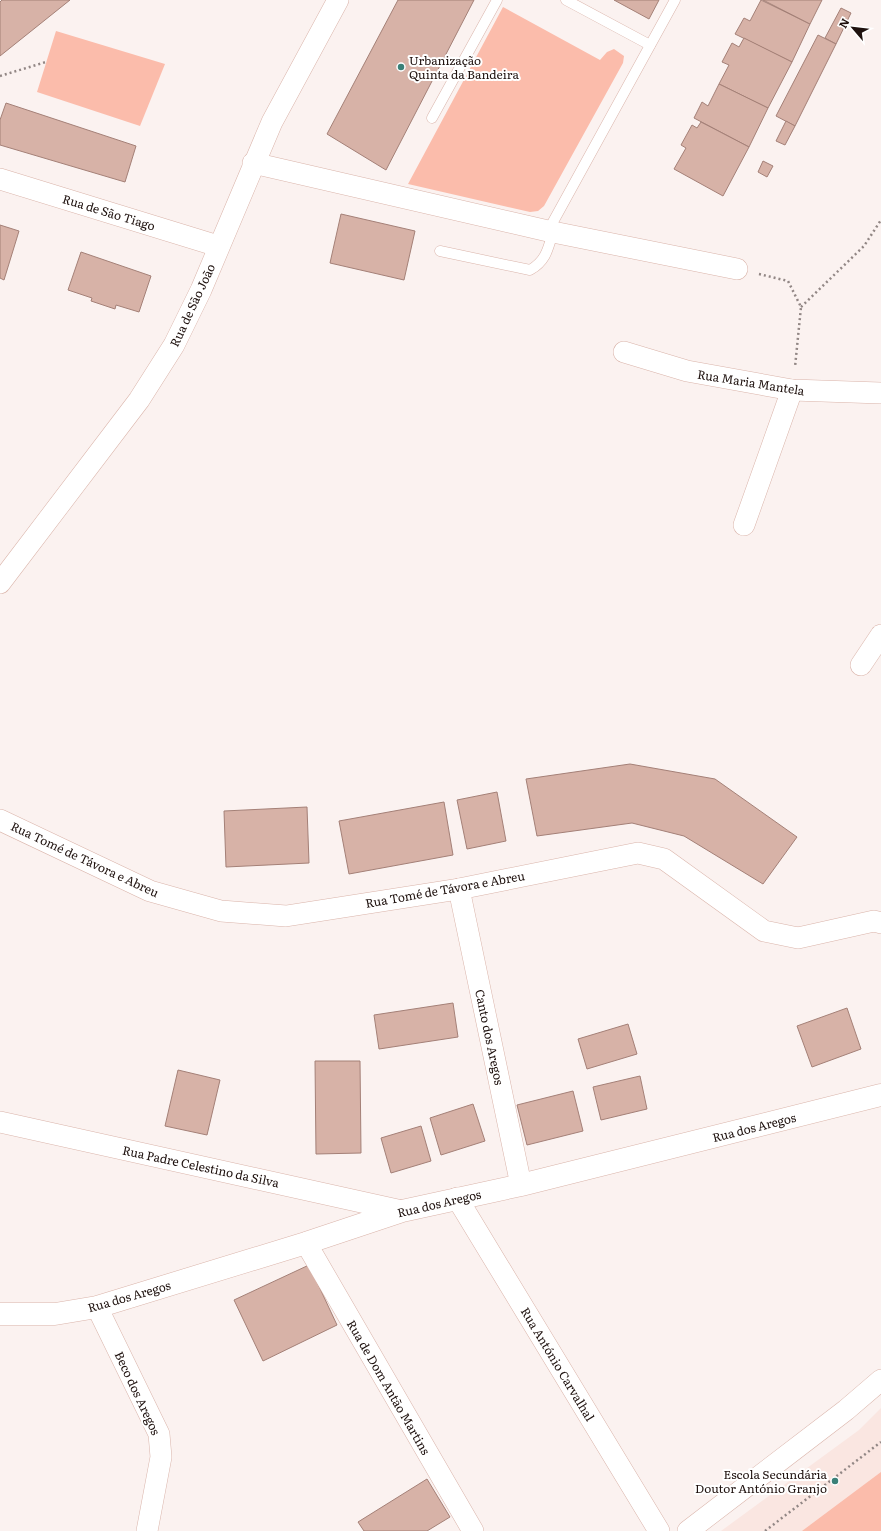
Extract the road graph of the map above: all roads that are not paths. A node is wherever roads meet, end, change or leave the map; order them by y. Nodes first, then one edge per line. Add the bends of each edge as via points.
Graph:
1 (338, 0) edge
2 (497, 0) edge
3 (566, 0) edge
4 (675, 0) edge
5 (650, 45) junction
6 (432, 118) dead end
7 (253, 162) junction
8 (0, 178) edge
9 (550, 232) junction
10 (218, 246) junction
11 (440, 251) dead end
12 (737, 269) road end
13 (624, 352) dead end
14 (792, 390) junction
15 (881, 393) edge
16 (744, 525) dead end
17 (0, 583) edge
18 (881, 635) edge
19 (861, 665) dead end
20 (0, 820) edge
21 (459, 889) junction
22 (881, 923) edge
23 (881, 1095) edge
24 (0, 1122) edge
25 (520, 1184) junction
26 (457, 1198) junction
27 (402, 1211) junction
28 (306, 1243) junction
29 (97, 1307) junction
30 (0, 1314) edge
31 (881, 1380) edge
32 (147, 1531) edge
33 (473, 1531) edge
34 (659, 1531) edge
35 (688, 1531) edge

1 - 7 street, Rua de São João
2 - 6 lane
3 - 5 lane
4 - 5 lane
5 - 9 lane
7 - 9 street
7 - 10 street, Rua de São João
8 - 10 street, Rua de São Tiago
9 - 11 lane via 546,254 540,264 530,270
9 - 12 street
10 - 17 street, Rua de São João via 201,290 174,345 140,400
13 - 14 street, Rua Maria Mantela via 687,371
14 - 15 street, Rua Maria Mantela
14 - 16 street
18 - 19 street
20 - 21 street, Rua Tomé de Távora e Abreu via 150,891 221,911 286,916
21 - 22 street, Rua Tomé de Távora e Abreu via 638,853 664,859 764,930 798,938 874,921
21 - 25 street, Canto dos Aregos
23 - 25 street, Rua dos Aregos
24 - 27 street, Rua Padre Celestino da Silva
25 - 26 street, Rua dos Aregos
26 - 27 street, Rua dos Aregos
26 - 34 street, Rua António Carvalhal
27 - 28 street, Rua dos Aregos
28 - 29 street, Rua dos Aregos
28 - 33 street, Rua de Dom Antão Martins
29 - 30 street, Rua dos Aregos via 55,1314
29 - 32 street, Beco dos Aregos via 159,1434 161,1457
31 - 35 street via 846,1410

